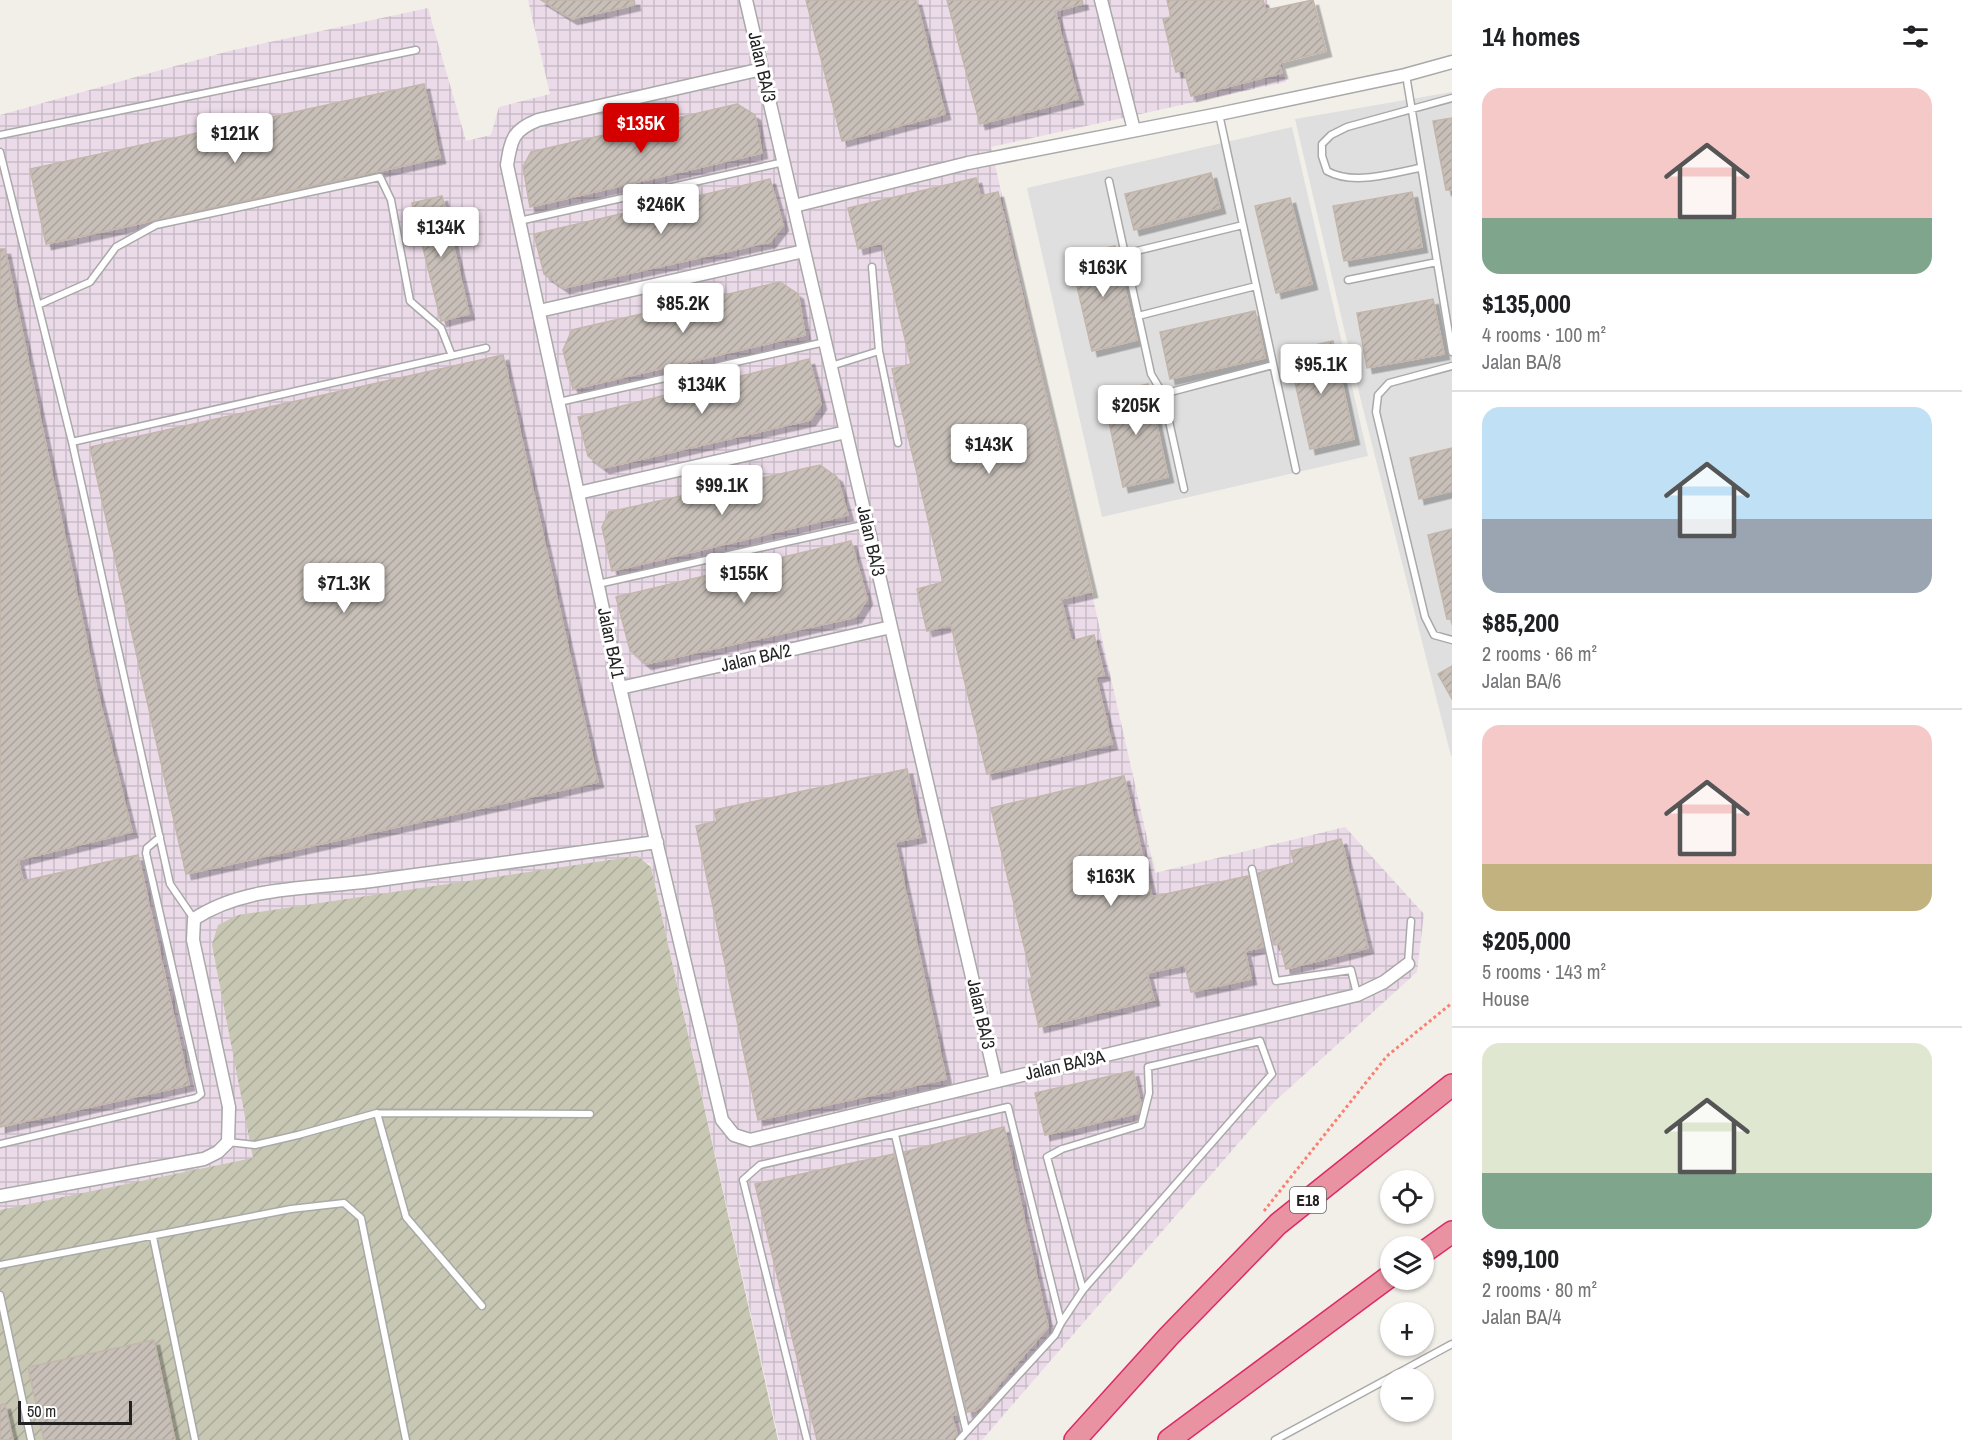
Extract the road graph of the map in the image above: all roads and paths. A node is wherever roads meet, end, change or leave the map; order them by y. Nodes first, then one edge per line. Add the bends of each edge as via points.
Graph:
1 (746, 0) edge
2 (1101, 0) edge
3 (416, 50) dead end
4 (1452, 62) edge
5 (762, 69) junction
6 (1405, 75) junction
7 (1452, 98) edge
8 (1412, 107) junction
9 (1219, 114) junction
10 (1134, 130) junction
11 (0, 135) edge
12 (0, 152) edge
13 (784, 162) junction
14 (1420, 168) junction
15 (1108, 181) dead end
16 (794, 206) junction
17 (519, 221) junction
18 (1243, 225) junction
19 (804, 251) junction
20 (1125, 254) junction
21 (1437, 262) junction
22 (872, 267) dead end
23 (1348, 280) dead end
24 (1256, 286) junction
25 (38, 306) junction
26 (539, 310) junction
27 (1138, 316) junction
28 (825, 342) junction
29 (486, 348) dead end
30 (879, 351) junction
31 (1452, 352) edge
32 (452, 356) junction
33 (1273, 365) junction
34 (831, 366) junction
35 (1452, 366) edge
36 (1163, 394) junction
37 (559, 402) junction
38 (846, 432) junction
39 (72, 442) junction
40 (898, 443) dead end
41 (1296, 470) dead end
42 (1184, 489) dead end
43 (578, 493) junction
44 (867, 524) junction
45 (598, 584) junction
46 (891, 627) junction
47 (1452, 640) edge
48 (620, 688) junction
49 (160, 837) junction
50 (657, 842) junction
51 (1252, 869) dead end
52 (194, 919) junction
53 (1411, 921) dead end
54 (1408, 964) joint
55 (1357, 995) junction
56 (1452, 1003) edge
57 (996, 1082) junction
58 (1452, 1085) edge
59 (377, 1113) junction
60 (590, 1114) dead end
61 (722, 1120) joint
62 (895, 1135) junction
63 (228, 1142) junction
64 (0, 1144) edge
65 (0, 1196) edge
66 (1259, 1218) dead end
67 (1452, 1232) edge
68 (153, 1236) junction
69 (1434, 1245) edge
70 (0, 1265) edge
71 (1380, 1283) edge
72 (1083, 1290) junction
73 (0, 1295) edge
74 (482, 1306) dead end
75 (1061, 1323) junction
76 (1452, 1344) edge
77 (966, 1430) junction
78 (31, 1440) edge
79 (195, 1440) edge
80 (406, 1440) edge
81 (807, 1440) edge
82 (958, 1440) edge
83 (1075, 1440) edge
84 (1169, 1440) edge
85 (1275, 1440) edge

1 - 5 street, Jalan BA/3
2 - 10 street
3 - 11 lane
4 - 6 street
5 - 13 street, Jalan BA/3
5 - 17 street, Jalan BA/1 via 520,127 510,144 507,165
6 - 8 lane
6 - 9 street
7 - 8 lane
8 - 14 lane
8 - 14 lane via 1331,135 1322,144 1322,156 1327,171 1338,177
9 - 10 street
9 - 18 lane
10 - 16 street via 968,162
12 - 25 lane
13 - 16 street, Jalan BA/3
13 - 17 lane
14 - 21 lane
15 - 20 lane
16 - 19 street, Jalan BA/3
17 - 26 street, Jalan BA/1
18 - 20 lane
18 - 24 lane
19 - 26 street
19 - 28 street, Jalan BA/3
20 - 27 lane
21 - 23 lane
21 - 31 lane
22 - 30 lane
24 - 27 lane
24 - 33 lane
25 - 32 lane via 90,282 117,247 156,225 380,177 390,200 410,301 441,328
25 - 39 lane
26 - 37 street, Jalan BA/1
27 - 36 lane via 1151,374
28 - 34 street, Jalan BA/3
28 - 37 lane
29 - 32 lane
30 - 34 lane
30 - 40 lane
32 - 39 lane
33 - 36 lane
33 - 41 lane
34 - 38 street, Jalan BA/3
35 - 47 lane via 1389,383 1378,394 1376,412 1425,617 1434,635
36 - 42 lane
37 - 43 street, Jalan BA/1
38 - 43 street
38 - 44 street, Jalan BA/3
39 - 49 lane
43 - 45 street, Jalan BA/1
44 - 45 lane
44 - 46 street, Jalan BA/3
45 - 48 street, Jalan BA/1
46 - 48 street, Jalan BA/2
46 - 57 street, Jalan BA/3
48 - 50 street, Jalan BA/1
49 - 52 lane via 170,884
49 - 64 lane via 147,848 146,854 201,1094
50 - 52 street via 255,894 233,898
50 - 61 street, Jalan BA/1
51 - 55 lane via 1276,981 1352,970
52 - 63 street via 193,940 229,1107
53 - 54 lane
54 - 55 street, Jalan BA/3A
55 - 57 street, Jalan BA/3A
56 - 66 path via 1387,1056
57 - 61 street, Jalan BA/3A via 750,1140 734,1135
58 - 83 highway, E18 via 1278,1224
59 - 60 lane
59 - 63 lane via 298,1136 255,1144
59 - 74 lane via 406,1217
62 - 75 lane via 1008,1107
62 - 77 lane
62 - 81 lane via 760,1164 743,1180
63 - 65 street via 204,1159
67 - 69 highway
68 - 70 lane
68 - 79 lane
68 - 80 lane via 291,1209 344,1203 361,1218
71 - 84 highway
72 - 72 lane via 1272,1074 1260,1041 1148,1067 1149,1093 1141,1125 1047,1157
72 - 75 lane
73 - 78 lane
75 - 77 lane
76 - 85 lane
77 - 82 lane

